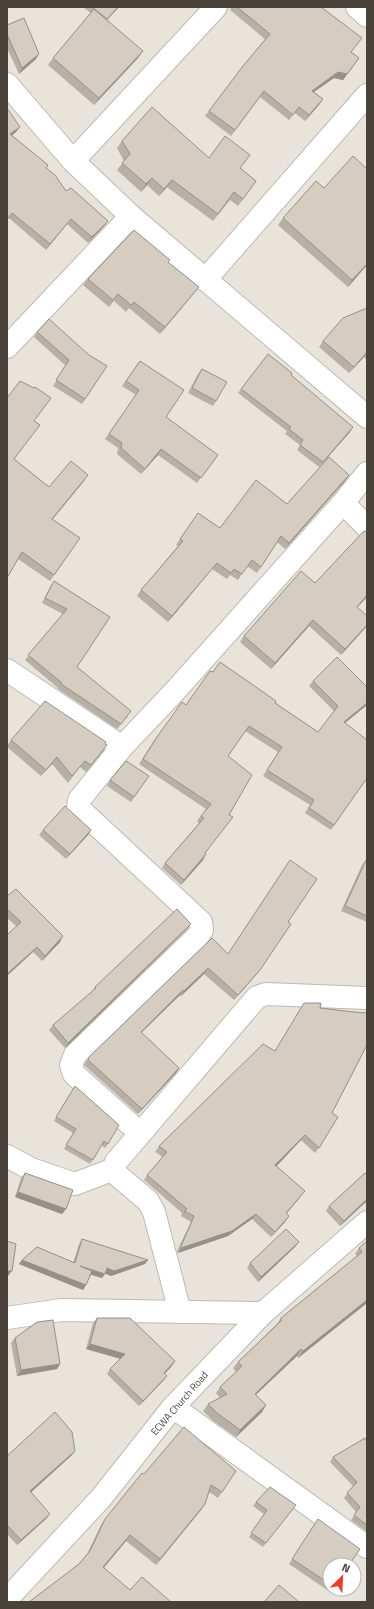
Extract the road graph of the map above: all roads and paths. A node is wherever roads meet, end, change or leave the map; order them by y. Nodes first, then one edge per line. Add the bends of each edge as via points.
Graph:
1 (216, 7) edge
2 (357, 7) edge
3 (367, 16) edge
4 (7, 84) edge
5 (367, 95) edge
6 (73, 161) junction
7 (131, 216) junction
8 (205, 280) junction
9 (7, 347) edge
10 (367, 417) edge
11 (367, 473) edge
12 (343, 502) junction
13 (367, 527) edge
14 (7, 670) edge
15 (122, 747) junction
16 (367, 998) edge
17 (140, 1133) junction
18 (7, 1156) edge
19 (114, 1169) junction
20 (367, 1222) edge
21 (180, 1312) junction
22 (263, 1313) junction
23 (7, 1318) edge
24 (173, 1407) junction
25 (367, 1546) edge
26 (7, 1599) edge

1 - 6 street
2 - 3 street
4 - 6 street
5 - 8 street
6 - 7 street
7 - 8 street
7 - 9 street
8 - 10 street
11 - 12 street
12 - 13 street
12 - 15 street
14 - 15 street
15 - 17 street via 79,800 78,808 201,922 202,930 75,1055 71,1065 74,1074
16 - 17 street via 266,994 257,996
17 - 19 street via 116,1162
18 - 19 street via 31,1169 75,1184
19 - 21 street via 116,1174 148,1202 154,1212
20 - 22 street, ECWA Church Road
21 - 22 street
21 - 23 street via 61,1310
22 - 24 street, ECWA Church Road
24 - 25 street
24 - 26 street, ECWA Church Road via 101,1498

